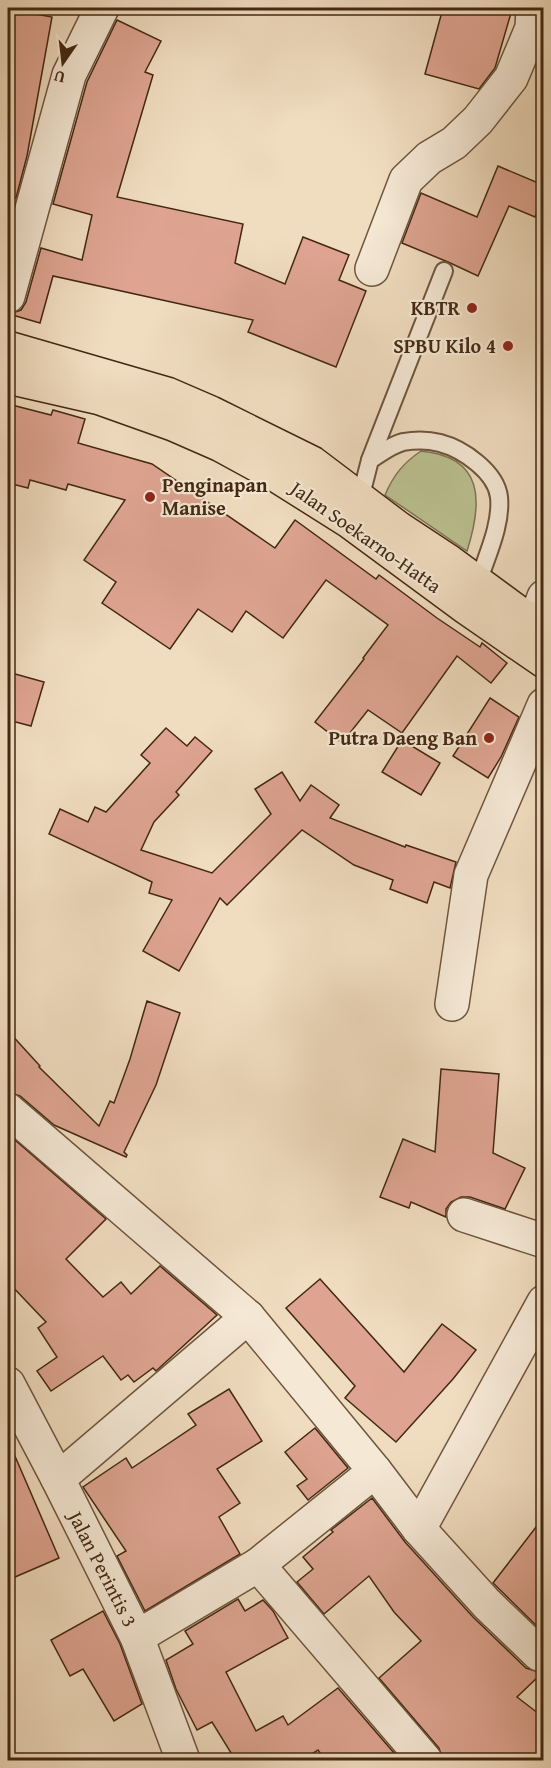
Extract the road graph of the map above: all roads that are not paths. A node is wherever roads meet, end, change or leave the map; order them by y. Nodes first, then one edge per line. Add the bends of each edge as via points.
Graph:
1 (102, 8) edge
2 (533, 8) edge
3 (372, 269) dead end
4 (444, 271) dead end
5 (8, 296) edge
6 (8, 348) edge
7 (8, 377) edge
8 (370, 460) junction
9 (354, 510) junction
10 (478, 583) junction
11 (541, 615) edge
12 (543, 661) edge
13 (543, 705) edge
14 (452, 1004) dead end
15 (8, 1110) edge
16 (464, 1215) dead end
17 (543, 1241) edge
18 (543, 1302) edge
19 (248, 1317) junction
20 (8, 1384) edge
21 (375, 1471) junction
22 (58, 1479) junction
23 (419, 1529) junction
24 (258, 1565) junction
25 (137, 1637) junction
26 (543, 1655) edge
27 (183, 1761) edge
28 (425, 1761) edge

1 - 5 street via 69,75
2 - 3 street via 532,27 511,78 478,120 406,180
4 - 8 lane
6 - 9 highway, Jalan Soekarno-Hatta via 167,394 189,404 312,464
7 - 9 highway, Jalan Soekarno-Hatta via 100,398 173,424
8 - 9 lane
8 - 10 lane via 402,443 440,443 476,461 489,474 499,496 497,523
9 - 10 highway, Jalan Soekarno-Hatta via 398,528
9 - 12 highway, Jalan Soekarno-Hatta via 467,608
10 - 11 highway, Jalan Soekarno-Hatta via 520,614
13 - 14 street via 471,875
15 - 19 street
16 - 17 street
18 - 23 street
19 - 21 street
19 - 22 street
20 - 22 street, Jalan Perintis 3
21 - 23 street
21 - 24 street
22 - 25 street, Jalan Perintis 3
23 - 26 street via 487,1604
24 - 25 street
24 - 28 street
25 - 27 street, Jalan Perintis 3

